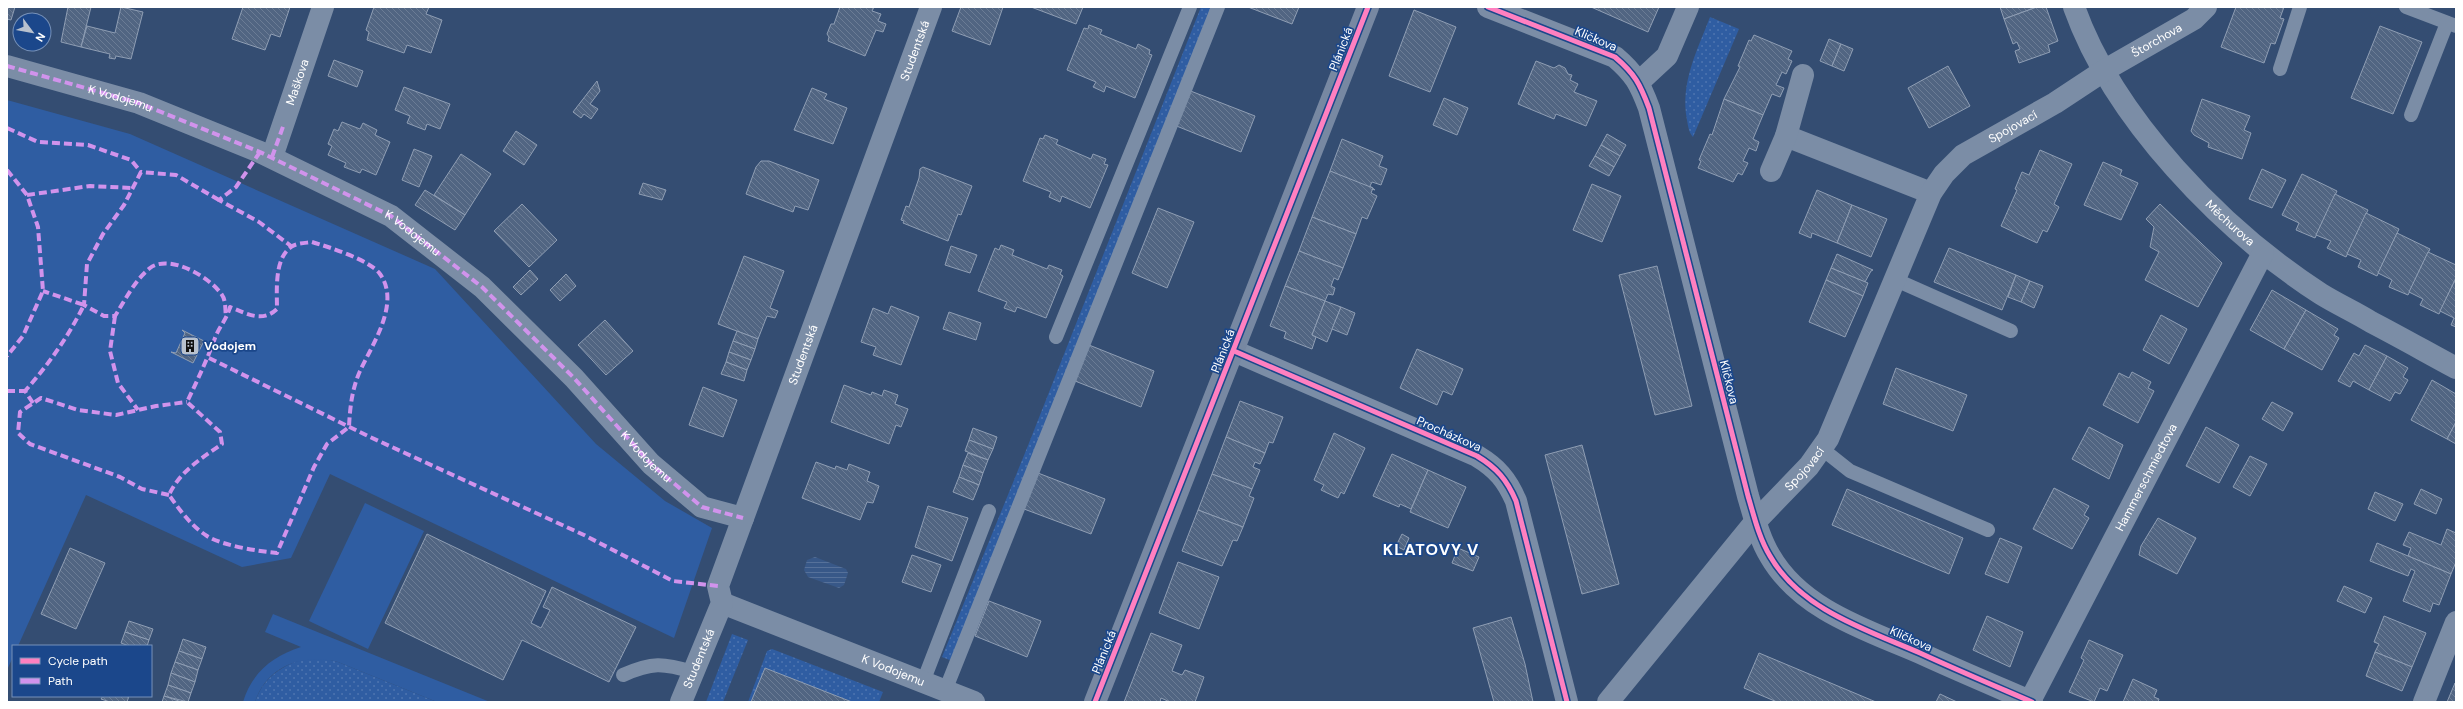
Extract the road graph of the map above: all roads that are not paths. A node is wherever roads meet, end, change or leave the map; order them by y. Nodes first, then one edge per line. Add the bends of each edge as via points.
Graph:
1 (323, 7) edge
2 (931, 7) edge
3 (1190, 7) edge
4 (1218, 7) edge
5 (1368, 7) edge
6 (1488, 7) edge
7 (1688, 7) edge
8 (2074, 7) edge
9 (2206, 7) edge
10 (2300, 7) edge
11 (2406, 7) edge
12 (2452, 25) edge
13 (7, 66) edge
14 (2280, 69) dead end
15 (2105, 70) junction
16 (1803, 75) dead end
17 (1639, 82) junction
18 (2411, 115) dead end
19 (1786, 136) junction
20 (272, 157) junction
21 (1771, 171) dead end
22 (1931, 193) junction
23 (2263, 253) junction
24 (1896, 280) junction
25 (2011, 331) dead end
26 (1056, 337) dead end
27 (1234, 350) junction
28 (2456, 368) edge
29 (1821, 448) junction
30 (989, 511) dead end
31 (744, 518) junction
32 (1755, 522) junction
33 (1988, 530) dead end
34 (722, 603) junction
35 (2456, 622) edge
36 (693, 672) junction
37 (623, 675) dead end
38 (923, 682) junction
39 (945, 690) junction
40 (681, 702) edge
41 (974, 702) edge
42 (1095, 702) edge
43 (1567, 702) edge
44 (1608, 702) edge
45 (2031, 702) edge
46 (2424, 702) edge

1 - 20 street, Maškova
2 - 31 street, Studentská
3 - 26 lane
4 - 39 lane
5 - 27 main road, Plánická
6 - 17 street, Kličkova via 1615,57
7 - 17 street via 1667,56
8 - 15 street, Měchurova via 2079,22
9 - 15 street, Štorchova via 2194,19
10 - 14 lane
11 - 12 lane
12 - 18 lane
13 - 20 street, K Vodojemu via 139,103
15 - 22 street, Spojovací via 2055,103 1963,156 1944,174
15 - 23 street, Měchurova via 2129,109 2175,167 2215,210
16 - 19 street
17 - 32 street, Kličkova via 1649,108
19 - 21 street
19 - 22 street
20 - 31 street, K Vodojemu via 392,216 482,287 574,378 651,464 702,507
22 - 24 street, Spojovací
23 - 28 street, Měchurova via 2321,294
23 - 45 street, Hammerschmiedtova
24 - 25 lane
24 - 29 street, Spojovací via 1828,439
27 - 42 main road, Plánická
27 - 43 street, Procházkova via 1477,456 1502,474 1516,502
29 - 32 street, Spojovací via 1809,466
29 - 33 lane via 1850,470
30 - 38 lane
31 - 34 street, Studentská via 718,586
32 - 44 street, Spojovací
32 - 45 street, Kličkova via 1770,556 1791,583 1820,607 1854,625
34 - 36 street, Studentská
34 - 38 street, K Vodojemu
35 - 46 street
36 - 37 lane via 662,664 643,666
36 - 40 street, Studentská
38 - 39 street, K Vodojemu
39 - 41 street, K Vodojemu

